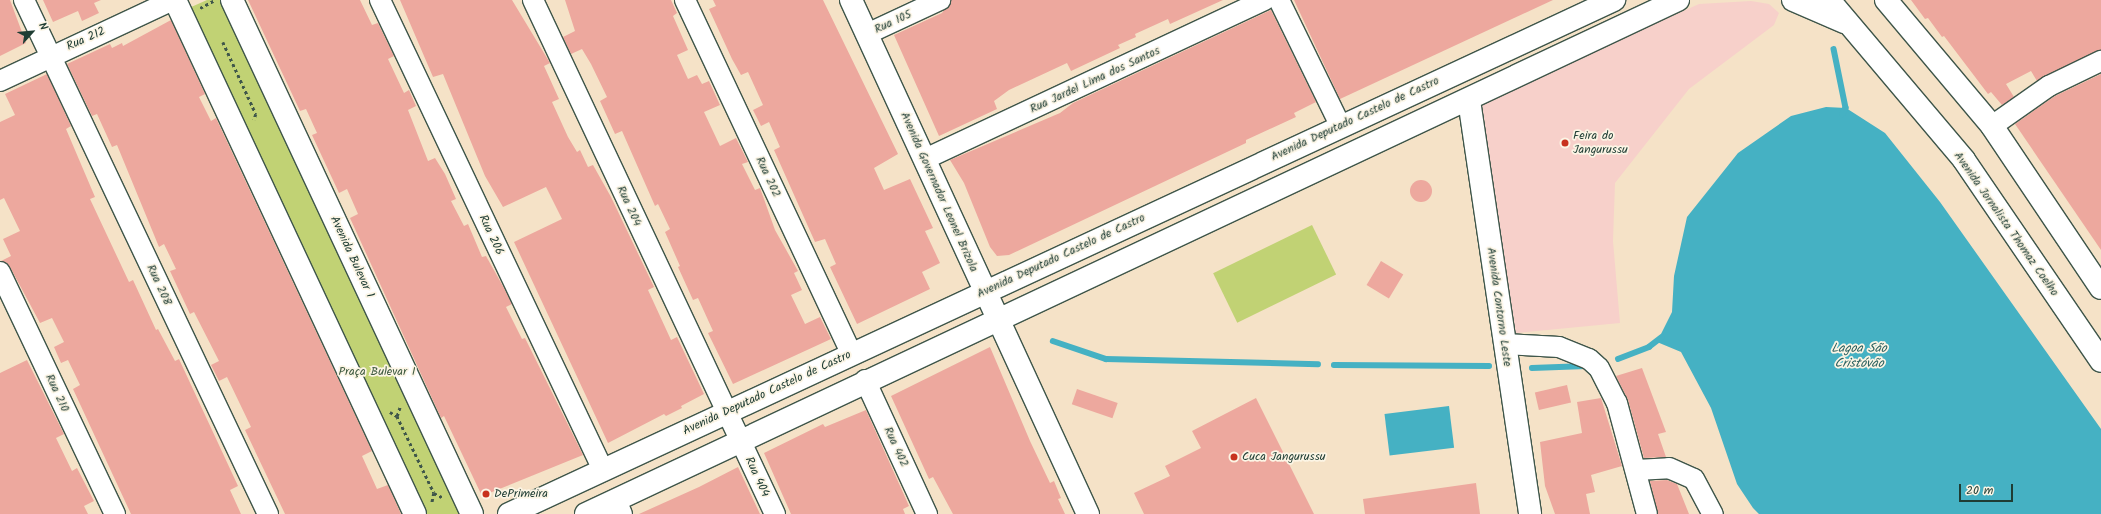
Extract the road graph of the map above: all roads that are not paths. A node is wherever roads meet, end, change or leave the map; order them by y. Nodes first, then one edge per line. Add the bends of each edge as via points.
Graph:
1 (24, 0) edge
2 (174, 0) edge
3 (232, 0) edge
4 (380, 0) edge
5 (533, 0) edge
6 (685, 0) edge
7 (851, 0) edge
8 (940, 0) edge
9 (1265, 0) edge
10 (1280, 0) edge
11 (1614, 0) edge
12 (1678, 0) edge
13 (1793, 0) edge
14 (1829, 0) edge
15 (1886, 0) edge
16 (1848, 23) junction
17 (867, 34) junction
18 (51, 56) junction
19 (2101, 61) edge
20 (0, 80) edge
21 (1469, 100) junction
22 (1340, 124) junction
23 (1992, 126) junction
24 (925, 159) junction
25 (1245, 170) junction
26 (1206, 188) junction
27 (1257, 199) junction
28 (1220, 216) junction
29 (0, 272) edge
30 (2101, 288) edge
31 (984, 291) junction
32 (997, 319) junction
33 (1505, 344) junction
34 (851, 354) junction
35 (2101, 360) edge
36 (864, 380) junction
37 (726, 413) junction
38 (740, 440) junction
39 (603, 470) junction
40 (1636, 470) junction
41 (619, 507) edge
42 (114, 514) edge
43 (268, 514) edge
44 (415, 514) edge
45 (472, 514) edge
46 (509, 514) edge
47 (586, 514) edge
48 (775, 514) edge
49 (927, 514) edge
50 (1088, 514) edge
51 (1530, 514) edge
52 (1647, 514) edge
53 (1713, 514) edge

1 - 18 street
2 - 18 street, Rua 212
2 - 44 main road
3 - 45 main road, Avenida Bulevar 1
4 - 39 street, Rua 206
5 - 37 street, Rua 204
6 - 34 street, Rua 202
7 - 17 main road, Avenida Governador Leonel Brizola
8 - 17 street, Rua 105
9 - 24 street, Rua Jardel Lima dos Santos
10 - 22 street
11 - 22 main road, Avenida Deputado Castelo de Castro
12 - 21 main road
13 - 16 main road
14 - 16 main road, Avenida Jornalista Thomaz Coelho
15 - 23 main road
16 - 35 main road, Avenida Jornalista Thomaz Coelho via 1964,160
17 - 24 main road, Avenida Governador Leonel Brizola
18 - 20 street, Rua 212
18 - 43 street, Rua 208
19 - 23 street via 2049,86
21 - 27 main road
21 - 33 main road, Avenida Contorno Leste
22 - 25 main road, Avenida Deputado Castelo de Castro
23 - 30 main road
24 - 31 main road, Avenida Governador Leonel Brizola
25 - 26 main road, Avenida Deputado Castelo de Castro
25 - 27 main road
26 - 28 main road
26 - 31 main road, Avenida Deputado Castelo de Castro
27 - 28 main road
28 - 32 main road
29 - 42 street, Rua 210
31 - 32 main road, Avenida Governador Leonel Brizola
31 - 34 main road, Avenida Deputado Castelo de Castro
32 - 36 main road
32 - 50 main road, Avenida Governador Leonel Brizola
33 - 40 street via 1559,347 1589,359 1599,368 1614,396
33 - 51 main road, Avenida Contorno Leste
34 - 37 main road, Avenida Deputado Castelo de Castro
36 - 38 main road
36 - 49 street, Rua 402
37 - 38 street, Rua 204
37 - 39 main road, Avenida Deputado Castelo de Castro
38 - 41 main road
38 - 48 street, Rua 404
39 - 46 main road, Avenida Deputado Castelo de Castro
40 - 52 street
40 - 53 street via 1669,468 1694,479
41 - 47 main road

